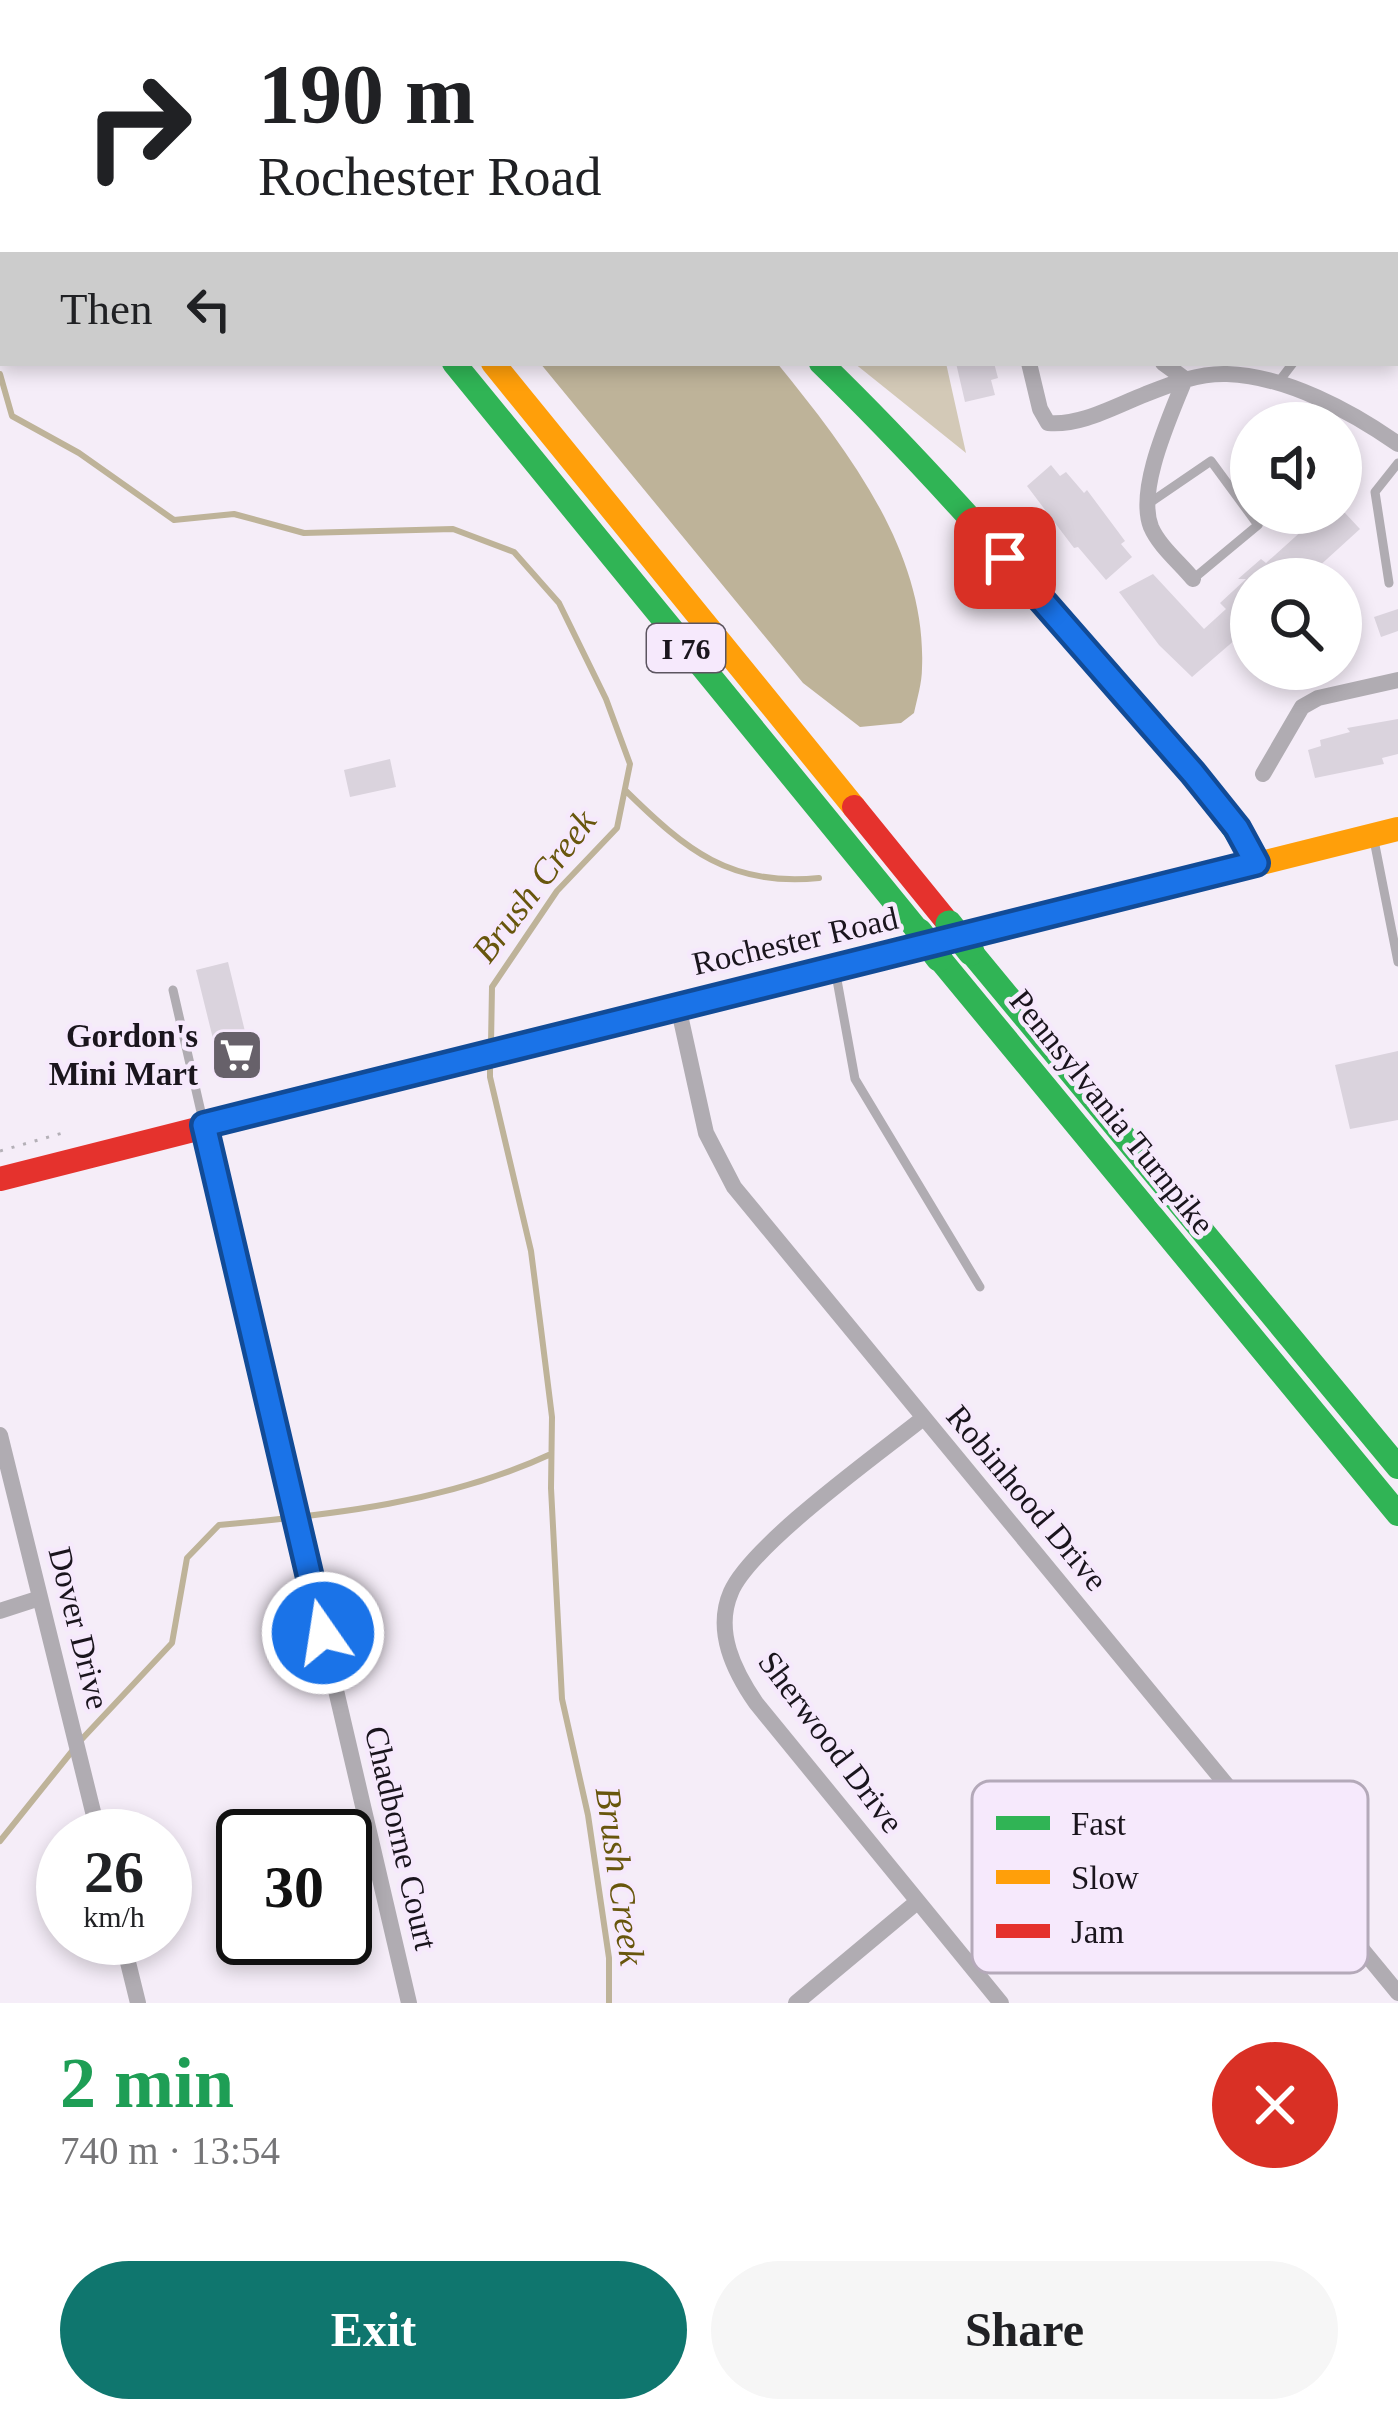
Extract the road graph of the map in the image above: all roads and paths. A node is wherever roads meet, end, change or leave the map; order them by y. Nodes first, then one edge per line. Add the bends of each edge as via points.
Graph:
1 (456, 366) edge
2 (495, 366) edge
3 (824, 366) edge
4 (1029, 366) edge
5 (1167, 366) edge
6 (1291, 366) edge
7 (1185, 379) junction
8 (1277, 384) junction
9 (1398, 444) edge
10 (1398, 463) edge
11 (1148, 504) junction
12 (1193, 579) joint
13 (1389, 583) dead end
14 (1398, 680) edge
15 (1263, 774) dead end
16 (1386, 832) edge
17 (1256, 863) junction
18 (1398, 962) edge
19 (835, 969) junction
20 (173, 990) dead end
21 (678, 1006) junction
22 (204, 1125) junction
23 (66, 1132) dead end
24 (0, 1151) edge
25 (0, 1179) edge
26 (980, 1288) dead end
27 (922, 1419) junction
28 (0, 1435) edge
29 (1398, 1467) edge
30 (1398, 1514) edge
31 (40, 1598) junction
32 (0, 1611) edge
33 (1222, 1781) edge
34 (92, 1809) edge
35 (917, 1902) junction
36 (1368, 1957) edge
37 (129, 1965) edge
38 (972, 1968) edge
39 (976, 1973) edge
40 (1398, 1993) edge
41 (138, 2003) edge
42 (409, 2003) edge
43 (796, 2003) edge
44 (1001, 2003) edge

1 - 30 main road, Pennsylvania Turnpike / I 76, bridge
2 - 29 main road, Pennsylvania Turnpike / I 76, bridge
3 - 17 main road via 916,456 1150,723
4 - 7 street via 1048,423 1075,422
5 - 7 street
6 - 8 lane
7 - 8 street via 1226,374
7 - 11 street via 1158,447
8 - 9 street
10 - 13 lane via 1375,491
11 - 12 street via 1153,532
11 - 12 lane via 1211,461 1258,525
14 - 15 street via 1302,706
16 - 17 main road, Rochester Road
16 - 18 lane
17 - 19 main road, Rochester Road
19 - 21 main road, Rochester Road
19 - 26 lane via 855,1079
20 - 22 lane
21 - 22 main road, Rochester Road
21 - 27 street, Robinhood Drive via 717,1160
22 - 25 main road, Rochester Road
22 - 42 street, Chadborne Court
23 - 24 path
27 - 33 street, Robinhood Drive
27 - 35 street, Sherwood Drive via 756,1555 730,1592 725,1635 756,1703
28 - 31 street, Dover Drive
31 - 32 street
31 - 34 street, Dover Drive
35 - 38 street, Sherwood Drive
35 - 43 street
36 - 40 street, Robinhood Drive
37 - 41 street
39 - 44 street, Sherwood Drive

